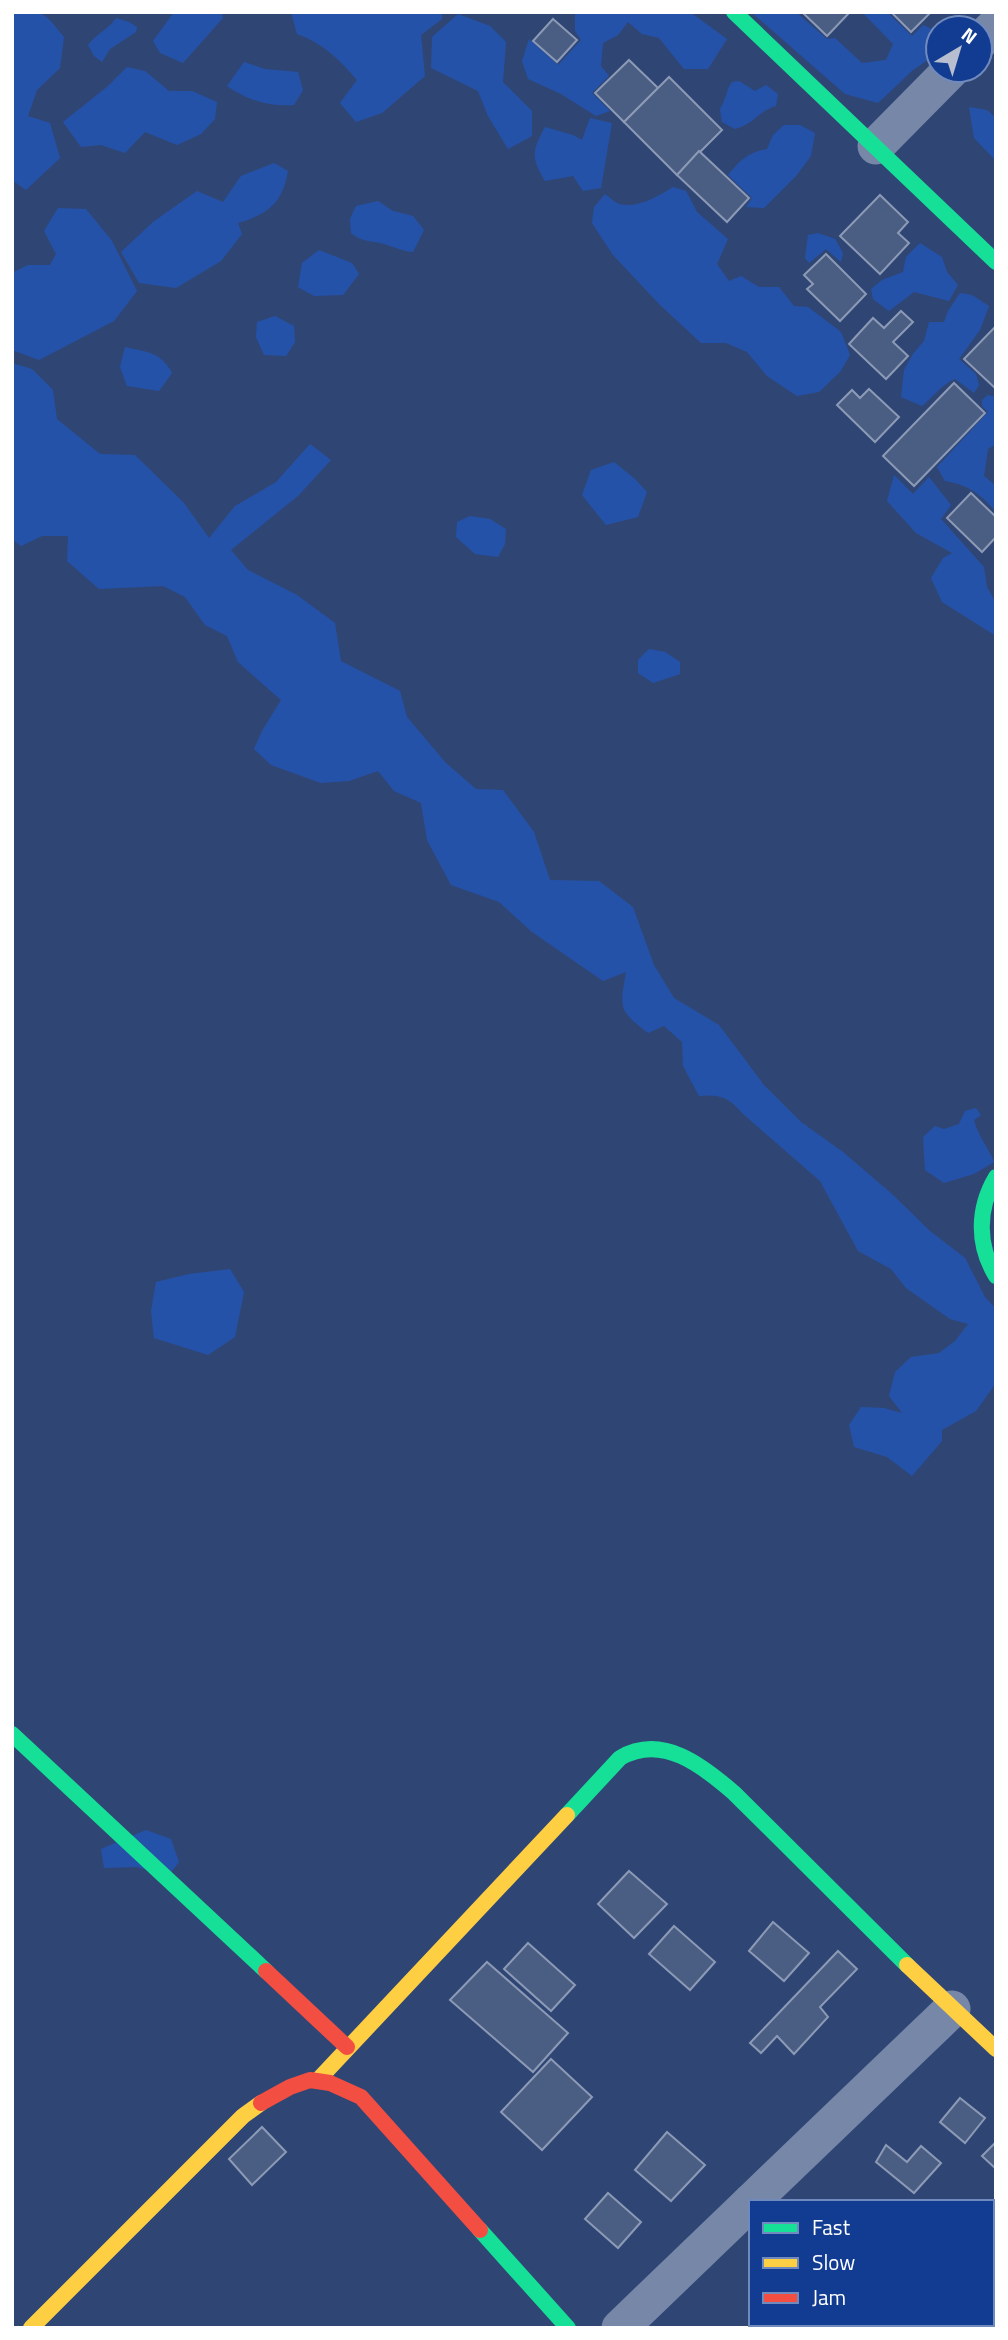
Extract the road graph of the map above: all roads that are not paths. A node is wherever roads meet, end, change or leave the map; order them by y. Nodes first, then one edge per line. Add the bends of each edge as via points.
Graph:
1 (734, 12) edge
2 (937, 84) edge
3 (876, 146) junction
4 (996, 262) edge
5 (996, 1177) edge
6 (996, 1276) edge
7 (12, 1734) edge
8 (952, 2009) junction
9 (348, 2047) junction
10 (996, 2049) edge
11 (318, 2080) junction
12 (753, 2200) edge
13 (749, 2204) edge
14 (31, 2328) edge
15 (568, 2328) edge
16 (620, 2328) edge

1 - 3 street
2 - 3 street
3 - 4 street
5 - 6 street via 987,1196 980,1238
7 - 9 street
8 - 9 street via 710,1774 670,1752 640,1747 620,1758
8 - 10 street
8 - 12 street
9 - 11 street
11 - 14 street via 279,2093 243,2116
11 - 15 street via 361,2097
13 - 16 street

